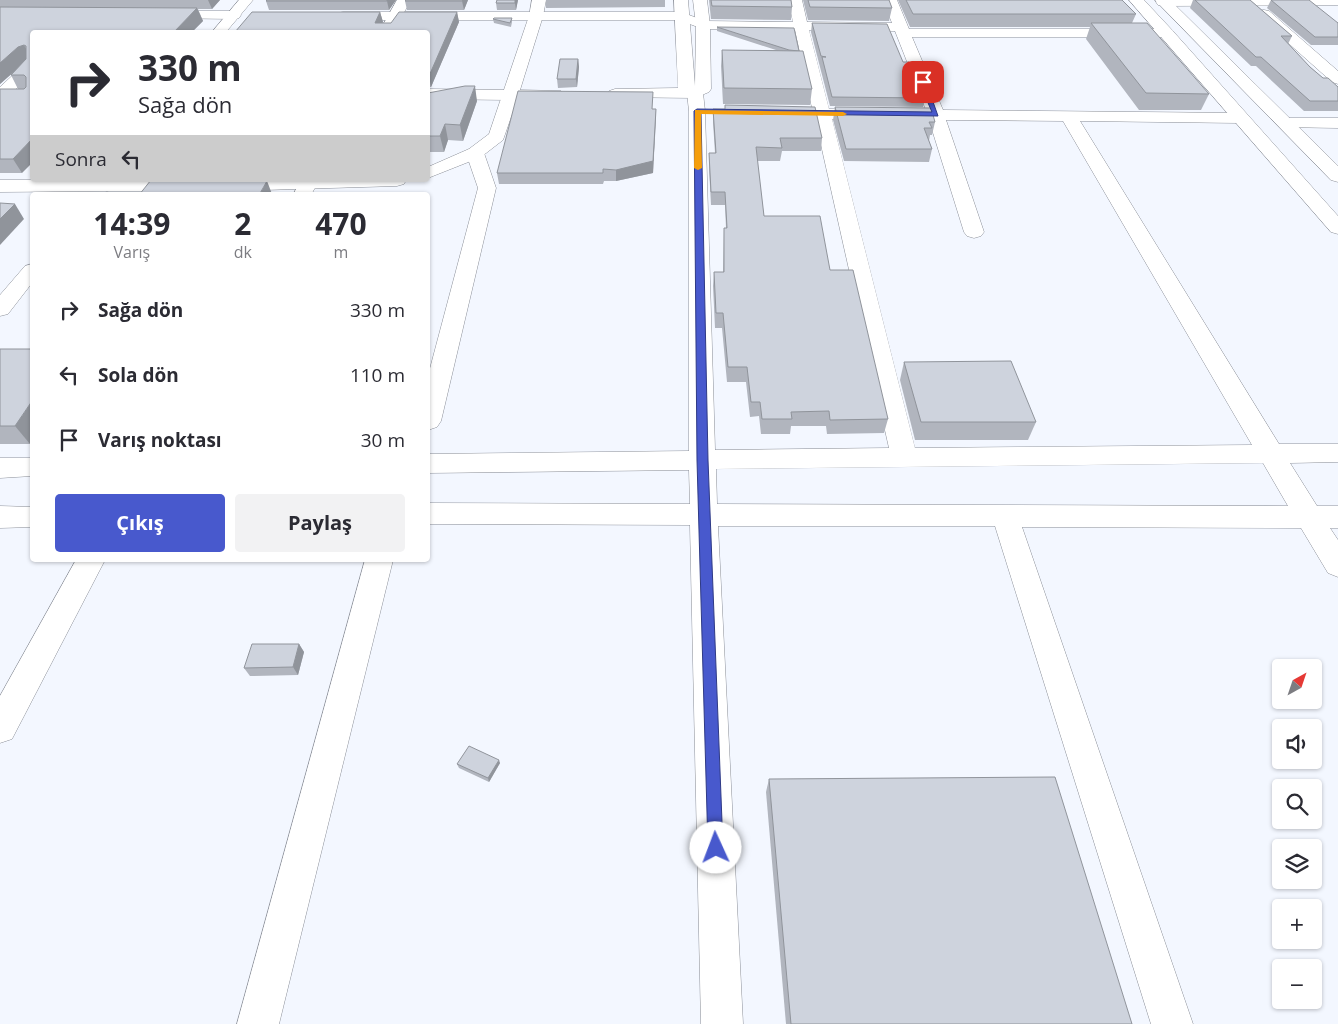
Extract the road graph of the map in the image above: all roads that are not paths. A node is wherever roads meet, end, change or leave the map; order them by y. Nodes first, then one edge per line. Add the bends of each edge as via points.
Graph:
1 (246, 0) edge
2 (404, 0) edge
3 (539, 0) edge
4 (681, 0) edge
5 (700, 0) edge
6 (795, 0) edge
7 (890, 0) edge
8 (1136, 0) edge
9 (1163, 1) edge
10 (1248, 1) edge
11 (1338, 1) edge
12 (146, 15) edge
13 (234, 15) junction
14 (396, 15) junction
15 (329, 16) edge
16 (536, 16) junction
17 (681, 16) junction
18 (703, 25) junction
19 (800, 25) junction
20 (221, 30) edge
21 (387, 30) edge
22 (901, 30) junction
23 (1167, 33) junction
24 (30, 68) edge
25 (1338, 79) edge
26 (430, 94) edge
27 (568, 94) edge
28 (597, 94) edge
29 (509, 95) junction
30 (24, 96) edge
31 (703, 105) junction
32 (764, 113) edge
33 (822, 114) junction
34 (936, 114) junction
35 (1068, 116) junction
36 (1239, 118) junction
37 (1286, 123) junction
38 (1338, 123) edge
39 (475, 153) junction
40 (430, 172) edge
41 (1338, 176) edge
42 (371, 182) edge
43 (107, 185) edge
44 (0, 186) edge
45 (306, 187) edge
46 (1338, 228) edge
47 (974, 232) dead end
48 (30, 272) edge
49 (0, 309) edge
50 (430, 413) edge
51 (1338, 453) edge
52 (1272, 454) junction
53 (904, 458) junction
54 (702, 460) junction
55 (430, 463) edge
56 (30, 467) edge
57 (0, 468) edge
58 (430, 514) edge
59 (704, 514) junction
60 (1005, 516) junction
61 (0, 517) edge
62 (30, 517) edge
63 (1309, 517) junction
64 (1338, 517) edge
65 (89, 562) edge
66 (378, 562) edge
67 (1338, 565) edge
68 (0, 728) edge
69 (258, 1024) edge
70 (722, 1024) edge
71 (1172, 1024) edge

1 - 13 street
2 - 14 street
3 - 16 street
4 - 17 street
5 - 18 street
6 - 19 street
7 - 22 street
8 - 23 street
9 - 10 street
9 - 37 street
10 - 11 street
10 - 25 street
12 - 13 street
13 - 20 street
14 - 15 street
14 - 16 street
14 - 21 street
16 - 17 street
16 - 29 street
17 - 18 street
17 - 31 street via 686,88
18 - 19 street
18 - 31 street
19 - 22 street
19 - 33 street
22 - 23 street
22 - 34 street
23 - 36 street
24 - 30 street via 0,96
26 - 29 street
27 - 29 street
28 - 31 street
29 - 39 street via 496,136
31 - 54 street
32 - 33 street
33 - 34 street
33 - 53 street
34 - 35 street
34 - 47 street
35 - 36 street
35 - 52 street
36 - 46 street
37 - 38 street
37 - 41 street
39 - 40 street
39 - 50 street via 487,188
42 - 45 street
43 - 44 street
43 - 45 street
48 - 49 street
51 - 52 street
52 - 53 street
52 - 63 street
53 - 54 street
54 - 55 street
54 - 59 street
56 - 57 street
58 - 59 street
59 - 60 street
59 - 70 street
60 - 63 street
60 - 71 street
61 - 62 street
63 - 64 street
63 - 67 street
65 - 68 street
66 - 69 street

